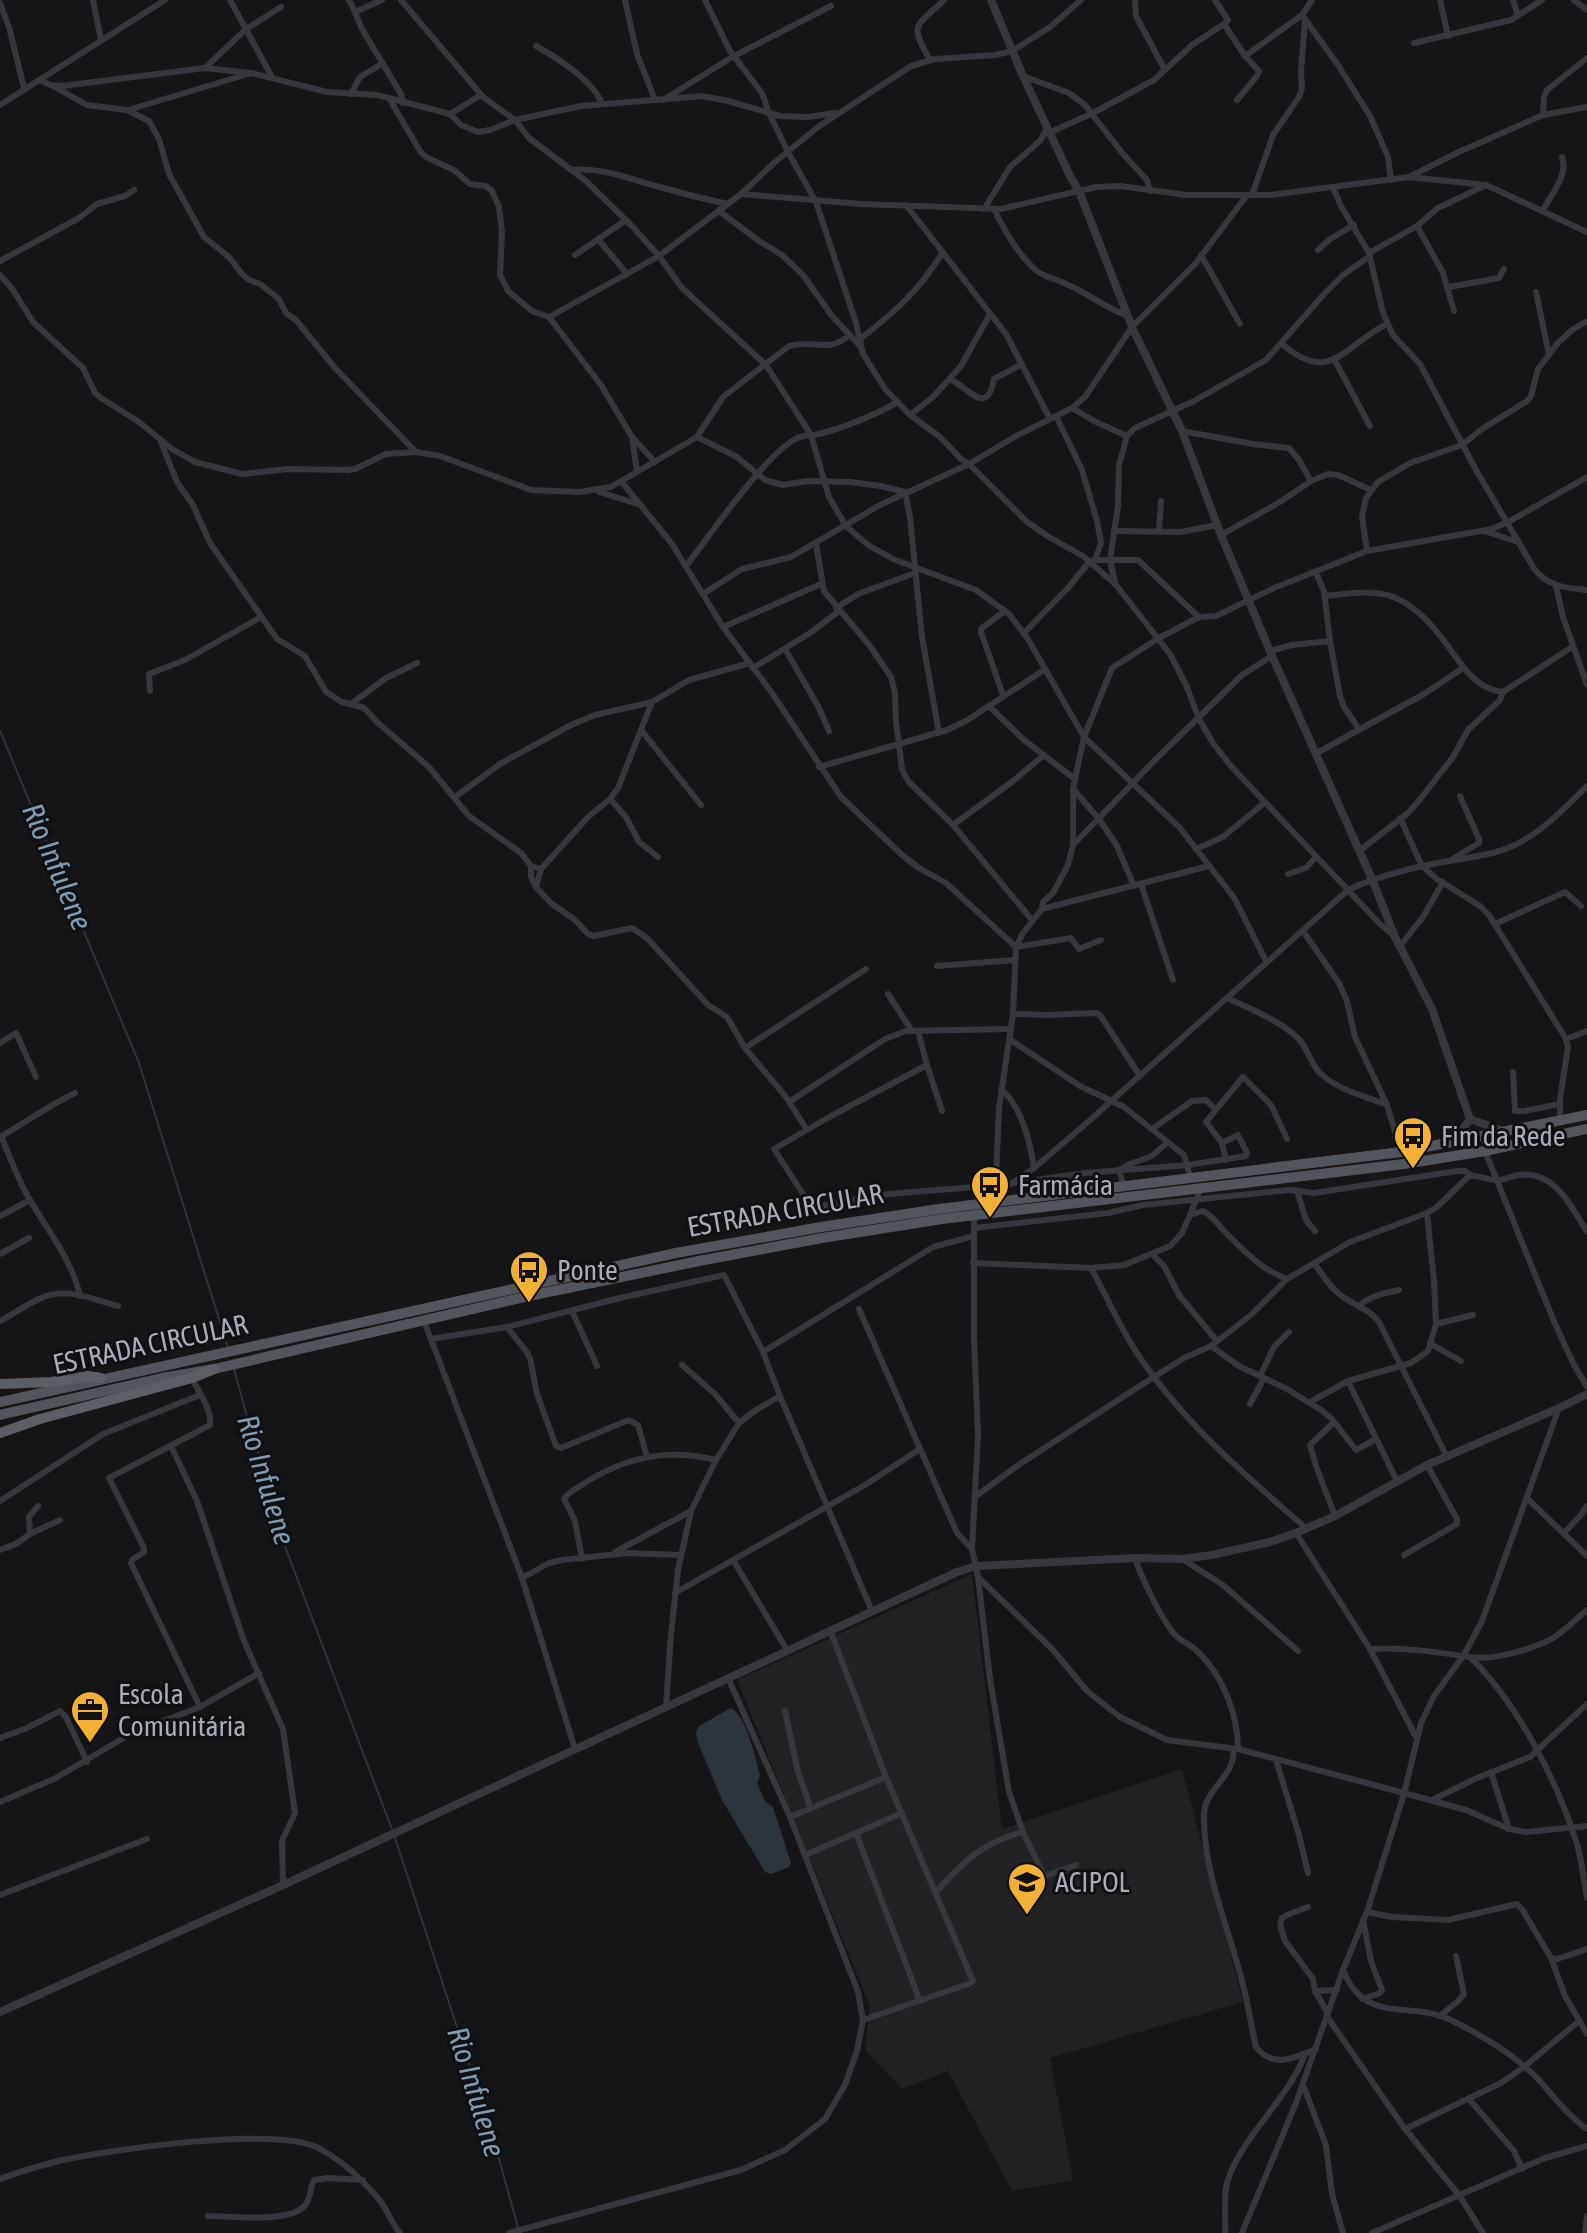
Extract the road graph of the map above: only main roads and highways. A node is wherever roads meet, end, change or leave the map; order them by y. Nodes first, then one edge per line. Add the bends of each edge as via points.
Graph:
1 (1587, 1115) edge
2 (1587, 1129) edge
3 (284, 1346) junction
4 (220, 1367) junction
5 (101, 1378) junction
6 (0, 1384) edge
7 (0, 1402) edge
8 (0, 1415) edge
9 (0, 1433) edge

1 - 3 main road, ESTRADA CIRCULAR via 1401,1152 821,1227 676,1253
2 - 3 main road, ESTRADA CIRCULAR via 1485,1151 1198,1195 1066,1205 974,1227 942,1219 704,1260
3 - 4 main road, ESTRADA CIRCULAR
3 - 5 main road, ESTRADA CIRCULAR
4 - 8 main road, ESTRADA CIRCULAR
4 - 9 highway
5 - 6 highway
5 - 7 main road, ESTRADA CIRCULAR

